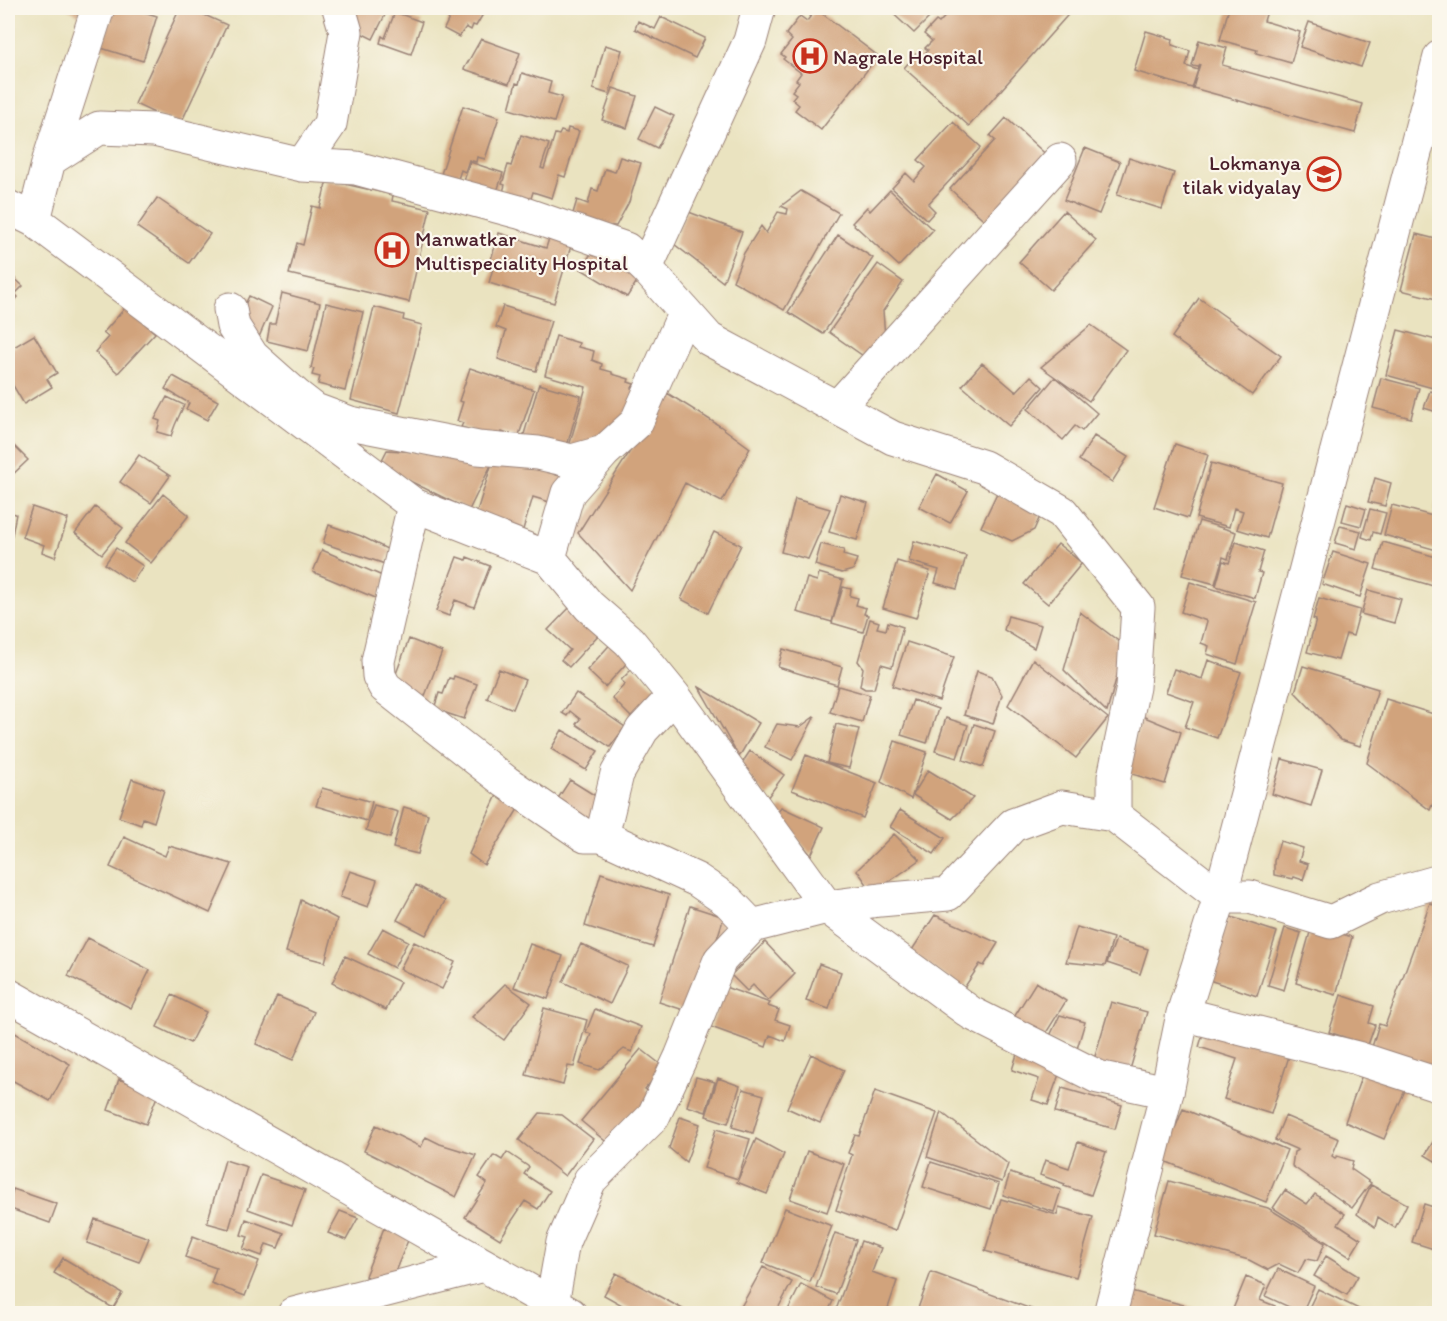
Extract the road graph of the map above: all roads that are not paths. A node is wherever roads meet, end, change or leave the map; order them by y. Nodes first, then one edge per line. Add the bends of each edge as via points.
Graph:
1 (98, 8) edge
2 (339, 8) edge
3 (759, 8) edge
4 (1440, 57) edge
5 (1430, 134) edge
6 (49, 160) junction
7 (1060, 160) dead end
8 (302, 165) junction
9 (21, 214) edge
10 (646, 268) junction
11 (230, 309) dead end
12 (685, 312) junction
13 (837, 408) junction
14 (604, 452) junction
15 (414, 505) junction
16 (549, 558) junction
17 (674, 696) junction
18 (1114, 815) junction
19 (602, 836) junction
20 (1440, 881) edge
21 (1220, 897) junction
22 (827, 907) junction
23 (752, 926) junction
24 (8, 995) edge
25 (1183, 1014) junction
26 (1440, 1085) edge
27 (1167, 1092) junction
28 (483, 1265) junction
29 (561, 1309) edge
30 (294, 1314) edge
31 (1110, 1314) edge

1 - 6 street
2 - 8 street via 346,32 330,124
3 - 10 street via 750,41
4 - 5 street
5 - 21 street
6 - 8 street via 99,128 154,130
6 - 9 street
7 - 13 street
8 - 10 street via 356,168 519,212 626,249
9 - 15 street
10 - 12 street
11 - 14 street via 233,326 252,356 315,410 350,423 478,448 538,453 572,461
12 - 13 street via 709,339
12 - 14 street via 636,423
13 - 18 street via 893,438 984,467 1062,512 1138,607 1133,687 1114,777
14 - 16 street via 568,493
15 - 16 street
15 - 19 street via 378,661 385,687 506,782 585,836
16 - 17 street via 589,606 629,641
17 - 19 street via 642,730 617,774
17 - 22 street
18 - 21 street
18 - 22 street via 1062,807 1013,825 948,894
19 - 23 street via 697,880 728,901
20 - 21 street via 1380,898 1331,922 1250,897
21 - 25 street
22 - 23 street
22 - 27 street via 971,1013 1098,1077
23 - 29 street via 720,960 653,1117 590,1179 563,1242
24 - 28 street
25 - 26 street via 1357,1058
25 - 27 street
27 - 31 street
28 - 29 street
28 - 30 street

